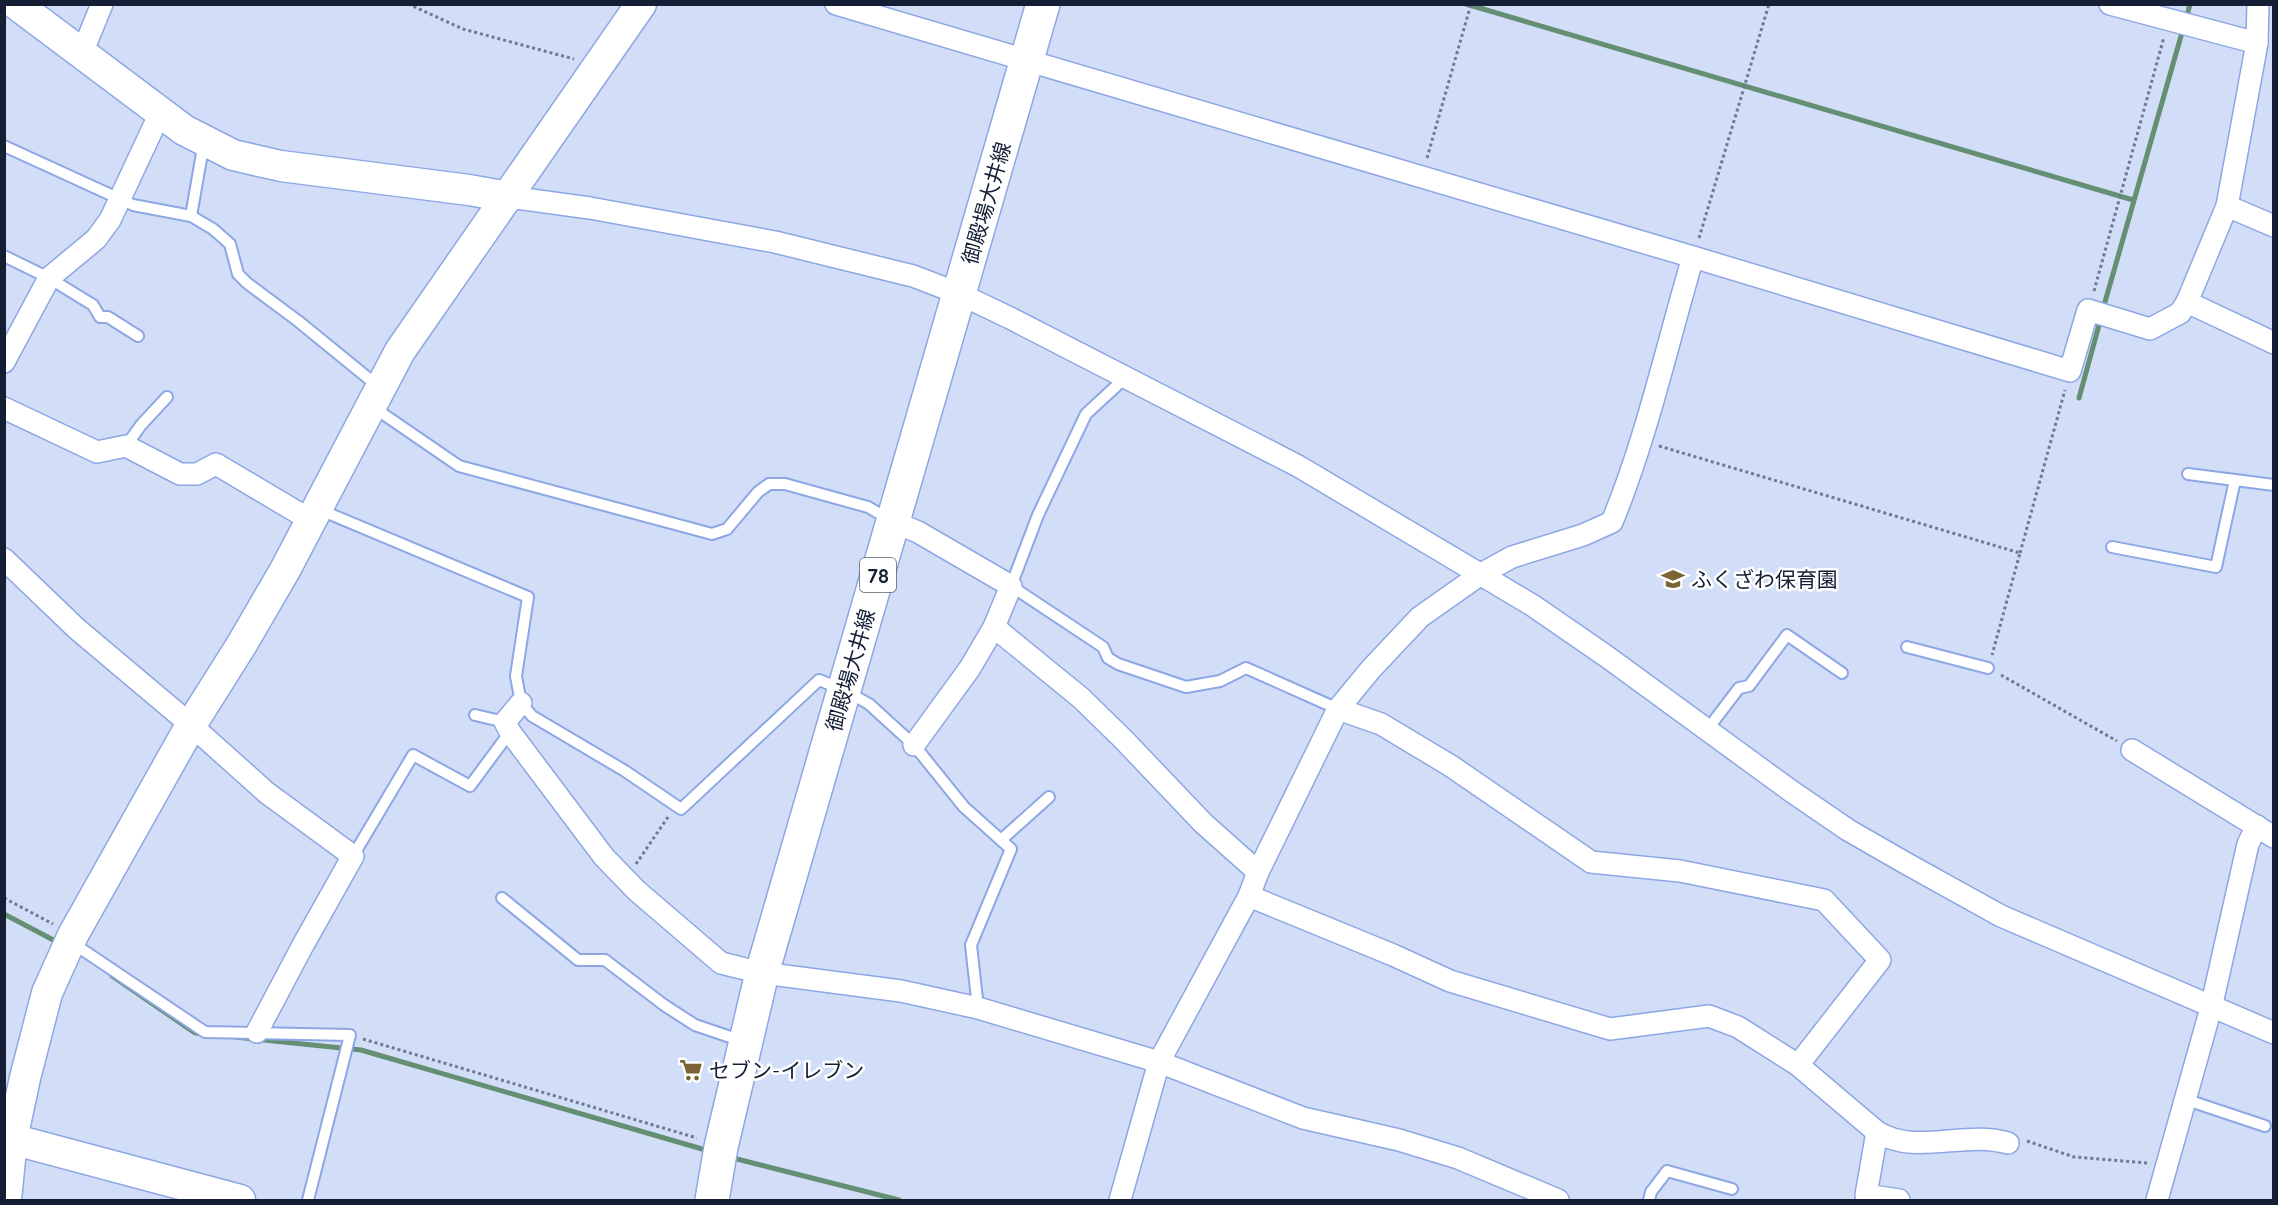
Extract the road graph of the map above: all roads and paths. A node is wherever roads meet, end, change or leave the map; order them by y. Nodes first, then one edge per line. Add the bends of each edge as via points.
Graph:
1 (16, 4) edge
2 (102, 4) edge
3 (408, 4) edge
4 (641, 4) edge
5 (836, 4) edge
6 (1043, 4) edge
7 (1471, 4) edge
8 (1769, 4) edge
9 (2110, 4) edge
10 (2258, 4) edge
11 (2169, 21) junction
12 (2257, 43) junction
13 (82, 53) junction
14 (1026, 62) junction
15 (599, 65) junction
16 (161, 111) junction
17 (204, 142) junction
18 (4, 146) edge
19 (1421, 178) junction
20 (508, 197) junction
21 (120, 200) junction
22 (2227, 206) junction
23 (191, 216) junction
24 (2274, 226) edge
25 (4, 256) edge
26 (1693, 257) junction
27 (49, 278) junction
28 (960, 294) junction
29 (2187, 302) junction
30 (2088, 310) junction
31 (138, 336) dead end
32 (2274, 343) edge
33 (4, 362) edge
34 (2070, 371) junction
35 (1125, 378) junction
36 (167, 397) dead end
37 (377, 398) junction
38 (4, 408) edge
39 (1640, 440) junction
40 (126, 446) junction
41 (2188, 474) dead end
42 (2235, 480) junction
43 (2274, 485) edge
44 (315, 515) junction
45 (894, 522) junction
46 (2112, 547) dead end
47 (2020, 553) junction
48 (4, 559) edge
49 (1480, 574) junction
50 (1011, 586) junction
51 (994, 627) junction
52 (1907, 647) dead end
53 (1988, 668) junction
54 (1842, 673) dead end
55 (844, 690) junction
56 (521, 703) junction
57 (1338, 708) junction
58 (474, 715) dead end
59 (191, 725) junction
60 (508, 727) junction
61 (1707, 730) junction
62 (914, 745) junction
63 (2132, 750) joint
64 (1049, 797) dead end
65 (675, 806) junction
66 (2265, 831) edge
67 (1001, 840) junction
68 (354, 856) junction
69 (1258, 872) junction
70 (626, 880) junction
71 (1249, 896) junction
72 (4, 898) edge
73 (502, 898) dead end
74 (71, 938) junction
75 (762, 973) junction
76 (978, 1008) junction
77 (2211, 1008) junction
78 (256, 1032) junction
79 (2274, 1033) edge
80 (350, 1035) junction
81 (745, 1042) junction
82 (1159, 1062) junction
83 (1798, 1065) junction
84 (2184, 1099) junction
85 (2265, 1126) dead end
86 (1876, 1132) junction
87 (8, 1138) edge
88 (2008, 1143) joint
89 (720, 1153) junction
90 (2166, 1165) junction
91 (1732, 1189) dead end
92 (1537, 1196) edge
93 (6, 1200) edge
94 (240, 1200) edge
95 (308, 1200) edge
96 (712, 1200) edge
97 (1120, 1200) edge
98 (1558, 1200) edge
99 (1649, 1200) edge
100 (1899, 1200) edge
101 (2157, 1200) edge

1 - 13 street
2 - 13 street
3 - 15 path via 463,29
4 - 15 street
5 - 14 street
6 - 14 main road, 御殿場大井線 / 78
7 - 19 path
8 - 26 path
9 - 11 street
10 - 12 street
11 - 12 street
11 - 30 path
12 - 22 street
13 - 16 street
14 - 19 street
14 - 28 main road, 御殿場大井線 / 78
15 - 20 street
16 - 17 street
16 - 21 street
17 - 20 street via 233,155 281,166
17 - 23 lane
18 - 21 lane
19 - 26 street
20 - 28 street via 775,242 913,276
20 - 37 street via 400,351
21 - 23 lane
21 - 27 street via 96,239
22 - 24 street
22 - 29 street
23 - 37 lane via 230,244 238,274 247,283 298,321
25 - 27 lane
26 - 34 street
26 - 39 street
27 - 31 lane via 93,305 100,317 108,317
27 - 33 street
28 - 35 street
28 - 45 main road, 御殿場大井線 / 78
29 - 30 street via 2180,313 2150,329
29 - 32 street
30 - 34 street
34 - 47 path
35 - 49 street via 1298,466
35 - 50 lane via 1086,414 1038,515
36 - 40 lane
37 - 44 street
37 - 45 lane via 459,466 712,534 727,529 769,484 785,484 868,507
38 - 40 street via 98,453
39 - 47 path
39 - 49 street via 1612,522 1512,557
40 - 44 street via 180,474 197,474 216,464
41 - 42 lane
42 - 43 lane
42 - 46 lane via 2216,567
44 - 56 lane via 528,597 516,676
44 - 59 street
45 - 50 street
45 - 55 main road, 御殿場大井線 / 78
47 - 53 path
48 - 59 street via 77,629
49 - 57 street via 1420,617
49 - 61 street via 1532,605
50 - 51 street
50 - 57 lane via 1103,647 1108,658 1118,664 1186,687 1220,681 1246,668
51 - 62 street via 970,668
51 - 69 street via 1081,698 1203,823
52 - 53 lane
53 - 63 path
54 - 61 lane via 1787,635 1749,687 1739,688
55 - 62 lane via 869,704
55 - 65 lane via 819,680 681,809
55 - 75 main road, 御殿場大井線 / 78
56 - 60 street
56 - 65 lane via 532,716 626,771
57 - 69 street
57 - 83 street via 1381,724 1441,760 1591,862 1680,871 1824,900 1880,960
58 - 60 lane
59 - 68 street via 267,793
59 - 74 street
60 - 68 lane via 470,786 413,755
60 - 70 street
61 - 77 street via 1848,830 2001,916
62 - 67 lane via 964,807
63 - 66 street
64 - 67 lane
65 - 70 path
66 - 77 street via 2248,844
67 - 76 lane via 1011,849 971,945
68 - 78 street
69 - 71 street
70 - 75 street via 721,963
71 - 82 street
71 - 83 street via 1450,981 1610,1029 1709,1016 1738,1027
72 - 74 path
73 - 81 lane via 578,960 606,960 695,1025
74 - 78 lane via 205,1032
74 - 87 street via 47,993
75 - 76 street via 901,991
75 - 81 main road, 御殿場大井線 / 78
76 - 82 street
77 - 79 street
77 - 84 street
78 - 80 lane
80 - 89 path
80 - 95 lane
81 - 89 main road, 御殿場大井線 / 78
82 - 92 street via 1303,1118 1458,1158
82 - 97 street
83 - 86 street
84 - 85 lane
84 - 90 street
86 - 88 street via 1910,1144 1994,1139
86 - 100 street via 1866,1195
87 - 93 street
87 - 94 street
88 - 90 path via 2027,1141 2074,1157
89 - 96 main road, 御殿場大井線 / 78
90 - 101 street
91 - 99 lane via 1667,1171
92 - 98 street

